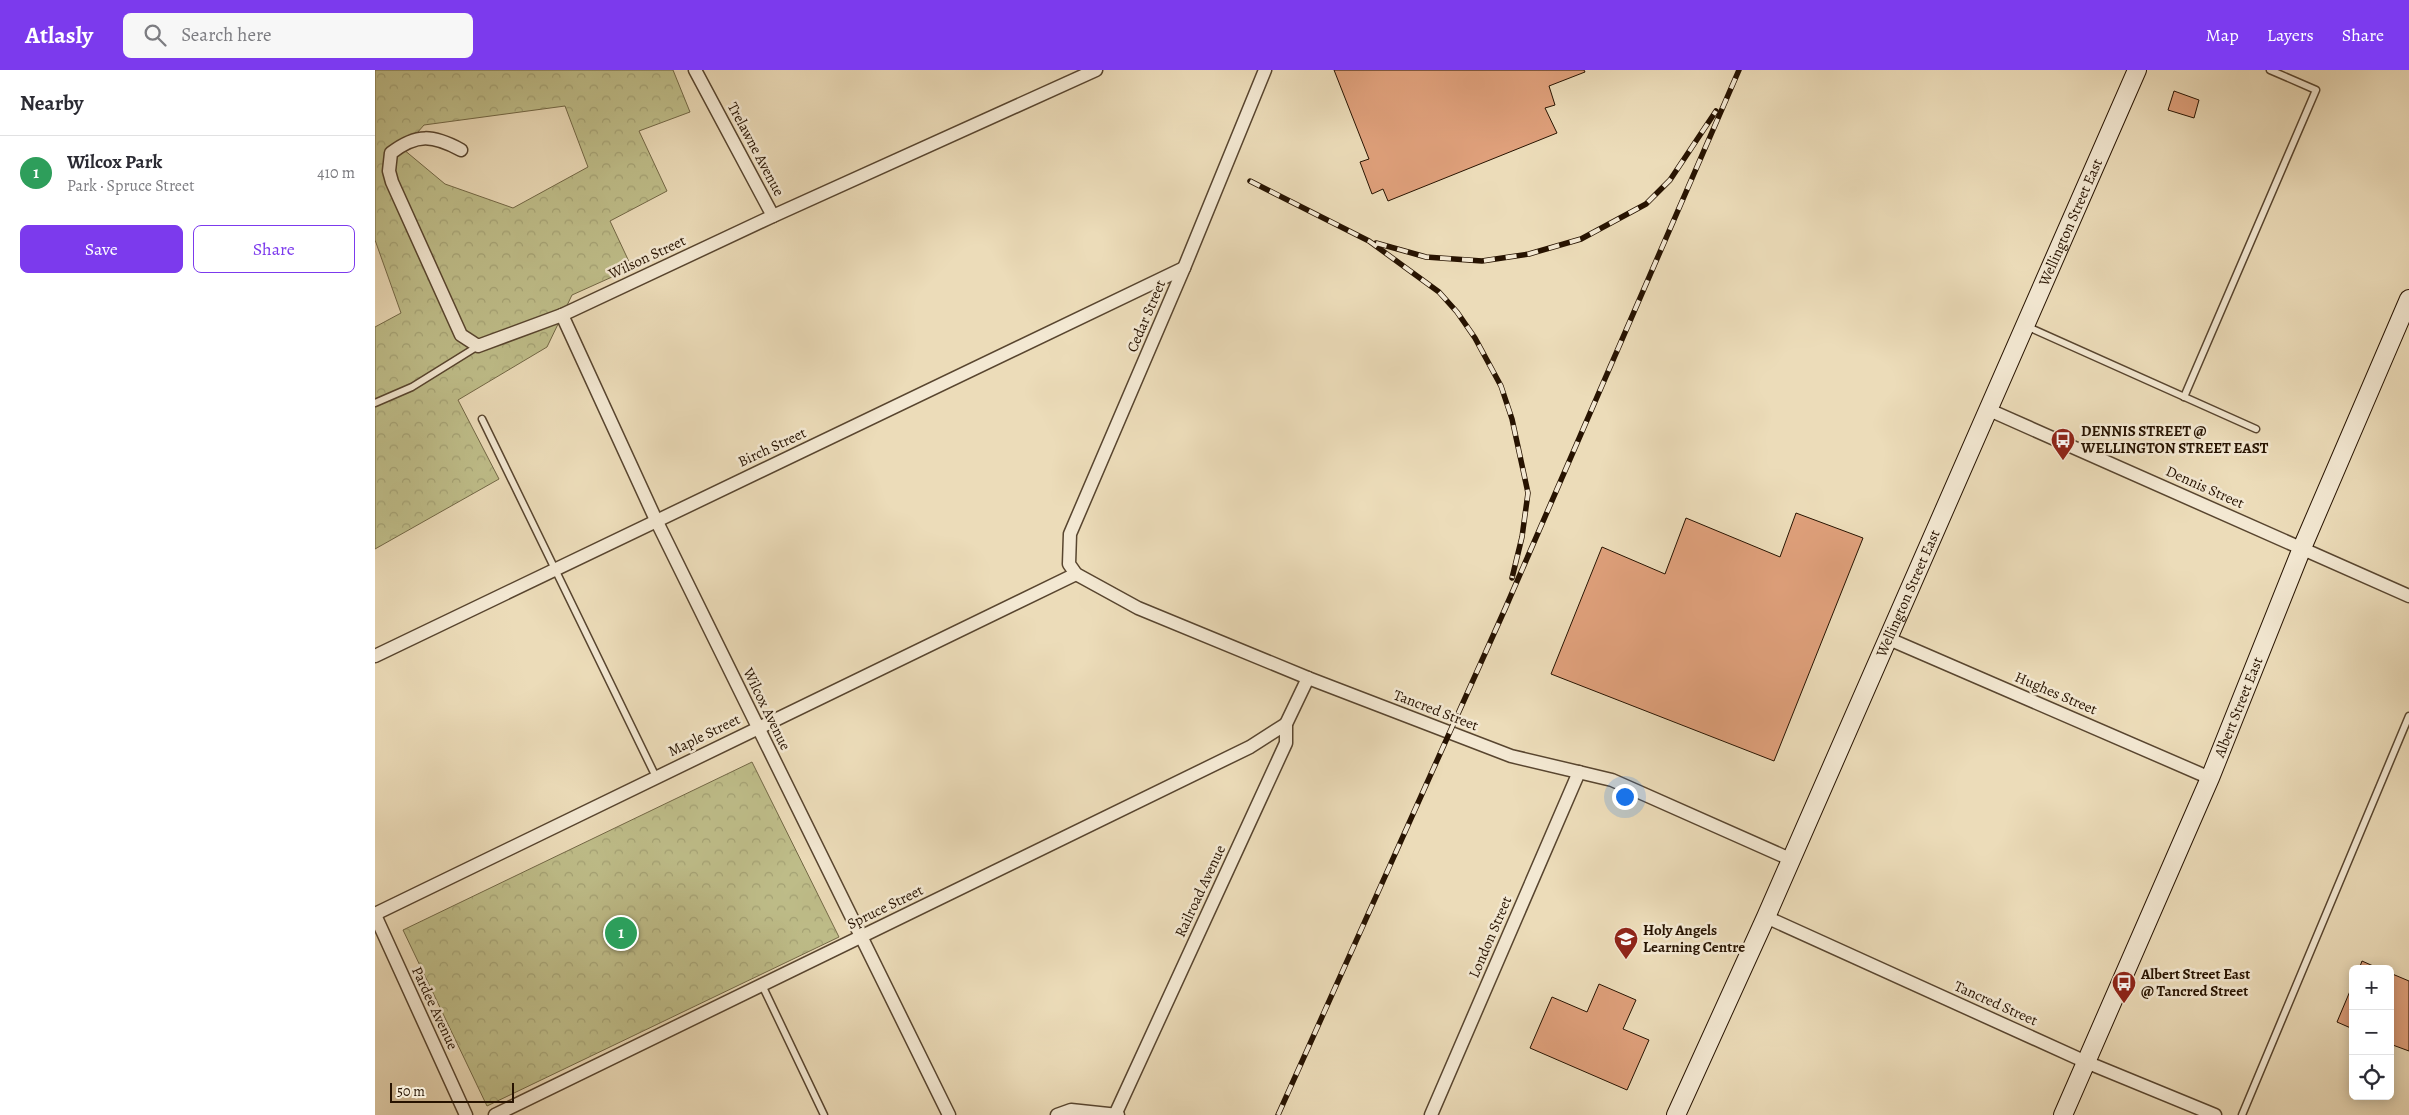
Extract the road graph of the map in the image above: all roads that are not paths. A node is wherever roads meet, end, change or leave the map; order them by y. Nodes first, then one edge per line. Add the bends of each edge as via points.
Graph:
1 (695, 70) edge
2 (1096, 70) edge
3 (1265, 70) edge
4 (2137, 70) edge
5 (2271, 70) edge
6 (461, 150) dead end
7 (773, 216) junction
8 (1184, 268) junction
9 (2409, 299) edge
10 (562, 315) junction
11 (2026, 326) junction
12 (479, 346) junction
13 (2184, 397) junction
14 (375, 403) edge
15 (1987, 409) junction
16 (482, 419) dead end
17 (2256, 429) dead end
18 (656, 520) junction
19 (2302, 548) junction
20 (556, 569) junction
21 (1076, 574) junction
22 (2409, 596) edge
23 (1889, 639) junction
24 (375, 656) edge
25 (1308, 678) junction
26 (2409, 716) edge
27 (1286, 724) junction
28 (758, 727) junction
29 (1579, 772) junction
30 (656, 777) junction
31 (2211, 778) junction
32 (1790, 859) junction
33 (375, 915) edge
34 (1766, 917) junction
35 (859, 937) junction
36 (762, 985) junction
37 (2086, 1062) junction
38 (466, 1115) edge
39 (495, 1115) edge
40 (824, 1115) edge
41 (949, 1115) edge
42 (1057, 1115) edge
43 (1116, 1115) edge
44 (1431, 1115) edge
45 (1677, 1115) edge
46 (2063, 1115) edge
47 (2215, 1115) edge
48 (2242, 1115) edge

1 - 7 street, Trelawne Avenue
2 - 7 street, Wilson Street
3 - 8 street, Cedar Street
4 - 11 main road, Wellington Street East
5 - 13 lane via 2316,90
6 - 12 street via 444,141 422,137 391,153 389,171 461,335
7 - 10 street, Wilson Street
8 - 18 street, Birch Street
8 - 21 street, Cedar Street via 1070,534 1069,564
9 - 19 main road, Albert Street East
10 - 12 street, Wilson Street
10 - 18 street, Wilcox Avenue
11 - 13 lane
11 - 15 main road, Wellington Street East
12 - 14 lane via 412,387
13 - 17 lane
15 - 19 street, Dennis Street
15 - 23 main road, Wellington Street East
16 - 20 lane
18 - 20 street, Birch Street
18 - 28 street, Wilcox Avenue
19 - 22 street, Dennis Street
19 - 31 main road, Albert Street East
20 - 24 street, Birch Street
20 - 30 lane
21 - 25 street, Tancred Street via 1137,608
21 - 28 street, Maple Street
23 - 31 street, Hughes Street
23 - 32 main road, Wellington Street East
25 - 27 street, Railroad Avenue
25 - 29 street, Tancred Street via 1511,756
26 - 48 lane
27 - 35 street, Spruce Street via 1250,747
27 - 43 street, Railroad Avenue via 1286,743
28 - 30 street, Maple Street
28 - 35 street, Wilcox Avenue
29 - 32 street, Tancred Street via 1612,780
29 - 44 street, London Street
30 - 33 street, Maple Street
31 - 37 main road, Albert Street East
32 - 34 main road, Wellington Street East
33 - 38 street, Pardee Avenue
34 - 37 street, Tancred Street
34 - 45 main road, Wellington Street East
35 - 36 street, Spruce Street
35 - 41 street, Wilcox Avenue
36 - 39 street, Spruce Street
36 - 40 lane
37 - 46 main road, Albert Street East
37 - 47 street, Tancred Street
42 - 43 street via 1071,1110

